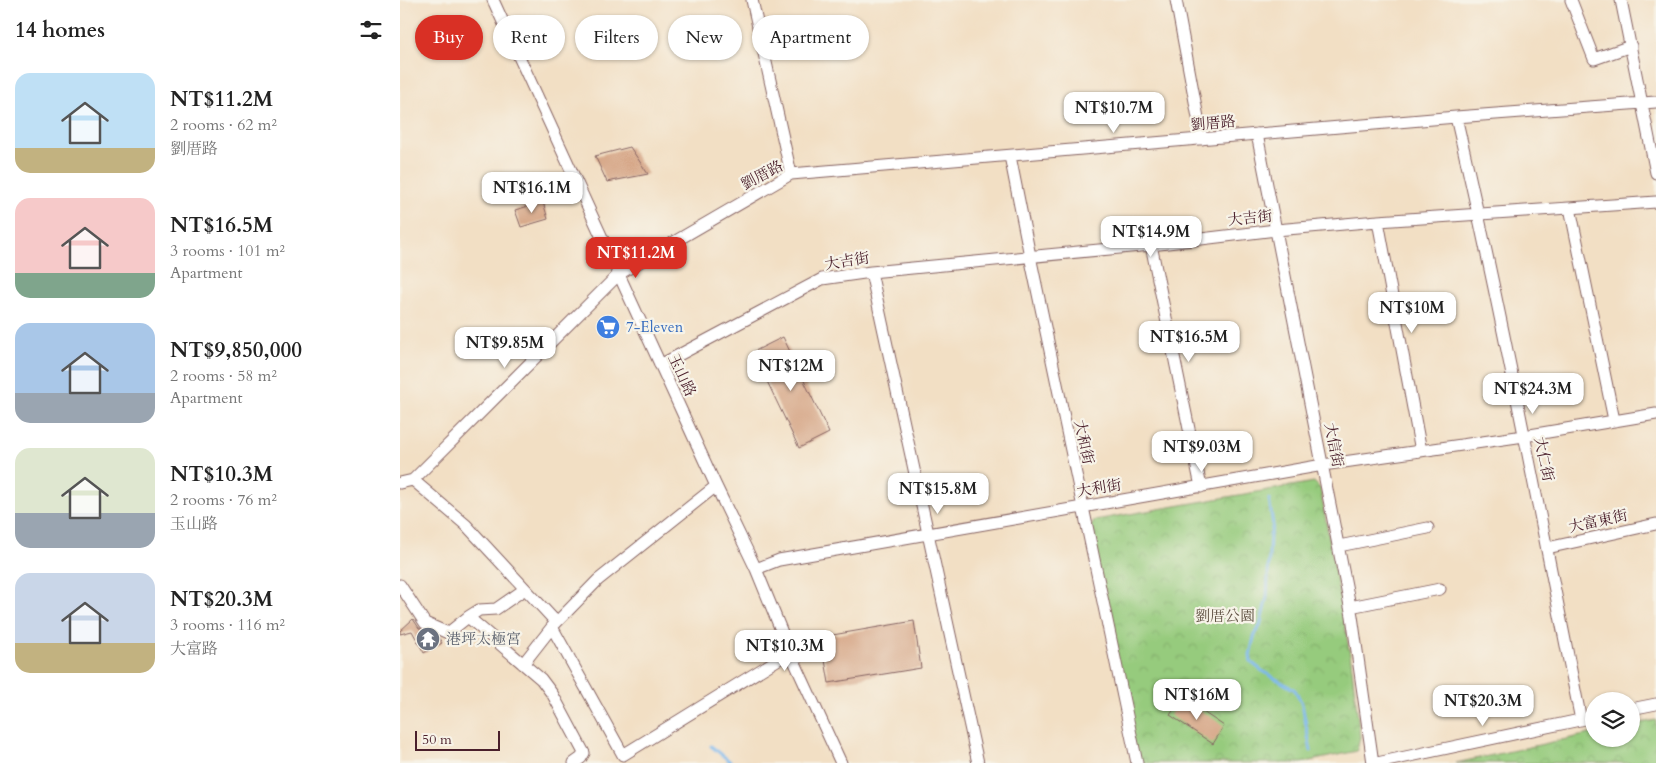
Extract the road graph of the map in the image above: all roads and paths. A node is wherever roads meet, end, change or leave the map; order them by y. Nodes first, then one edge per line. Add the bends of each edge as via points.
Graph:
1 (493, 0) edge
2 (752, 0) edge
3 (1176, 0) edge
4 (1571, 0) edge
5 (1621, 0) edge
6 (1631, 46) junction
7 (1656, 102) edge
8 (1642, 103) junction
9 (1456, 117) junction
10 (1257, 134) junction
11 (1202, 139) junction
12 (1010, 156) junction
13 (1656, 173) edge
14 (791, 174) junction
15 (1656, 202) edge
16 (1570, 208) junction
17 (1478, 214) junction
18 (1378, 221) junction
19 (1276, 230) junction
20 (1152, 245) junction
21 (1030, 256) junction
22 (872, 272) junction
23 (619, 274) junction
24 (660, 364) junction
25 (1656, 414) edge
26 (1614, 420) junction
27 (1524, 436) junction
28 (1421, 451) junction
29 (1323, 465) junction
30 (413, 480) junction
31 (400, 483) edge
32 (716, 486) junction
33 (1200, 487) junction
34 (1082, 506) junction
35 (1656, 524) edge
36 (1428, 528) dead end
37 (928, 535) junction
38 (1339, 546) junction
39 (1547, 548) junction
40 (756, 569) junction
41 (400, 585) edge
42 (525, 588) junction
43 (1440, 589) dead end
44 (1350, 607) junction
45 (468, 617) junction
46 (554, 624) junction
47 (790, 652) junction
48 (523, 664) junction
49 (1656, 704) edge
50 (1640, 707) edge
51 (1585, 719) edge
52 (1581, 720) junction
53 (574, 763) edge
54 (841, 763) edge
55 (978, 763) edge
56 (1137, 763) edge
57 (1373, 763) edge
58 (1377, 763) edge

1 - 23 street, 玉山路
2 - 14 street
3 - 11 street
4 - 6 street via 1594,58
5 - 6 street
6 - 8 street
7 - 8 street, 劉厝路
8 - 9 street, 劉厝路
8 - 13 street
9 - 10 street, 劉厝路
9 - 17 street, 大仁街
10 - 11 street, 劉厝路
10 - 19 street, 大信街
11 - 12 street, 劉厝路
12 - 14 street, 劉厝路
12 - 21 street, 大和街
14 - 23 street, 劉厝路
15 - 16 street, 大吉街
16 - 17 street, 大吉街
16 - 26 street
17 - 18 street, 大吉街
17 - 27 street, 大仁街
18 - 19 street, 大吉街
18 - 28 street
19 - 20 street, 大吉街
19 - 29 street, 大信街
20 - 21 street, 大吉街
20 - 33 street
21 - 22 street, 大吉街
21 - 34 street, 大和街
22 - 24 street, 大吉街 via 822,279
22 - 37 street
23 - 24 street, 玉山路
23 - 30 street, 劉厝路
24 - 32 street, 玉山路
25 - 26 street, 大利街
26 - 27 street, 大利街
27 - 28 street, 大利街
27 - 39 street, 大仁街
28 - 29 street, 大利街
29 - 33 street, 大利街
29 - 38 street, 大信街
30 - 31 street
30 - 42 street via 466,526
32 - 40 street, 玉山路
32 - 46 street via 598,580
33 - 34 street, 大利街
34 - 37 street, 大利街
34 - 56 street, 大和街
35 - 39 street, 大富東街
36 - 38 street
37 - 40 street, 大利街 via 778,560
37 - 55 street
38 - 44 street, 大信街
39 - 52 street, 大仁街
40 - 47 street, 玉山路
41 - 45 street via 425,623 448,633
42 - 45 street via 496,609 479,610
42 - 46 street
43 - 44 street
44 - 57 street, 大信街
45 - 48 street
46 - 47 street via 623,755
46 - 48 street
47 - 54 street, 玉山路
48 - 53 street via 541,679 553,695 584,753
49 - 50 street
51 - 52 street
52 - 58 street

